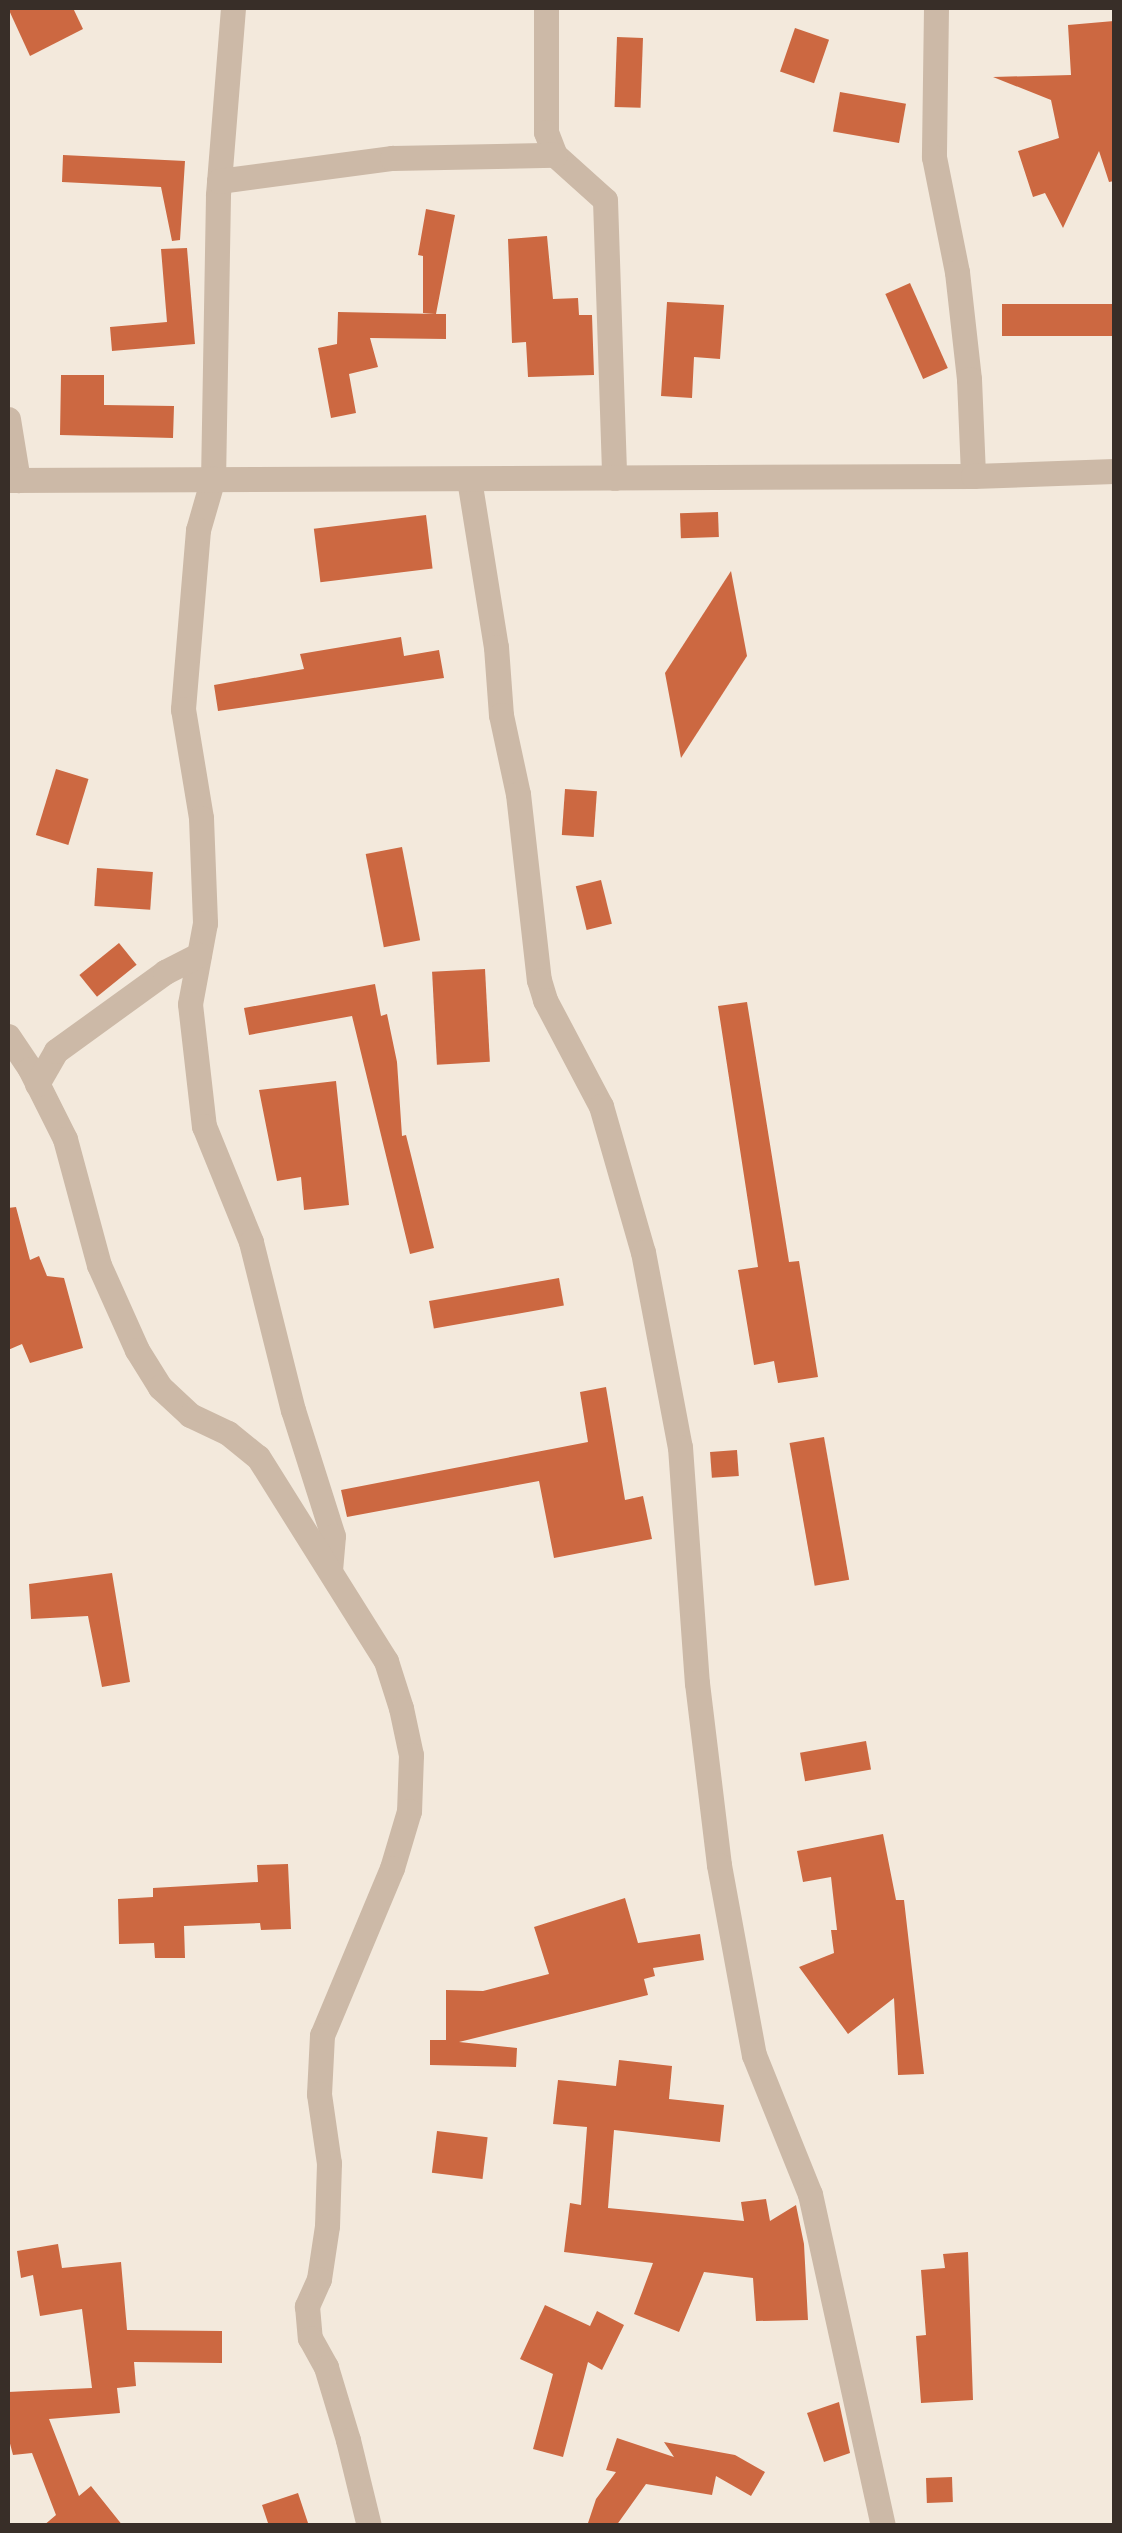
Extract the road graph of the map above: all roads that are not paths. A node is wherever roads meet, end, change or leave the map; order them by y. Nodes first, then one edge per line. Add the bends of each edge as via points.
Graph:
1 (232, 8) edge
2 (546, 8) edge
3 (936, 8) edge
4 (555, 155) junction
5 (219, 181) junction
6 (8, 419) edge
7 (1114, 471) edge
8 (973, 476) junction
9 (213, 478) junction
10 (614, 478) junction
11 (469, 479) junction
12 (13, 480) edge
13 (199, 955) junction
14 (8, 1036) edge
15 (38, 1084) junction
16 (330, 1570) junction
17 (369, 2526) edge
18 (883, 2526) edge

1 - 5 street
2 - 4 street via 546,132
3 - 8 street via 934,157 970,379
4 - 5 street via 392,158
4 - 10 street via 604,200
5 - 9 street
6 - 12 street
7 - 8 street
8 - 10 street
9 - 11 street
9 - 12 street
9 - 13 street via 198,530 183,709 201,818 205,923
10 - 11 street
11 - 18 street via 539,980 601,1106 643,1252 677,1430 714,1828 754,2055 810,2194
13 - 15 street via 164,972 56,1051
13 - 16 street via 190,1004 204,1126 251,1242 292,1410 332,1536
14 - 15 street
15 - 16 street via 65,1138 99,1264 136,1350 160,1387 190,1415 258,1457
16 - 17 street via 386,1661 412,1755 409,1811 392,1868 322,2035 327,2226 319,2279 307,2306 310,2338 326,2367

